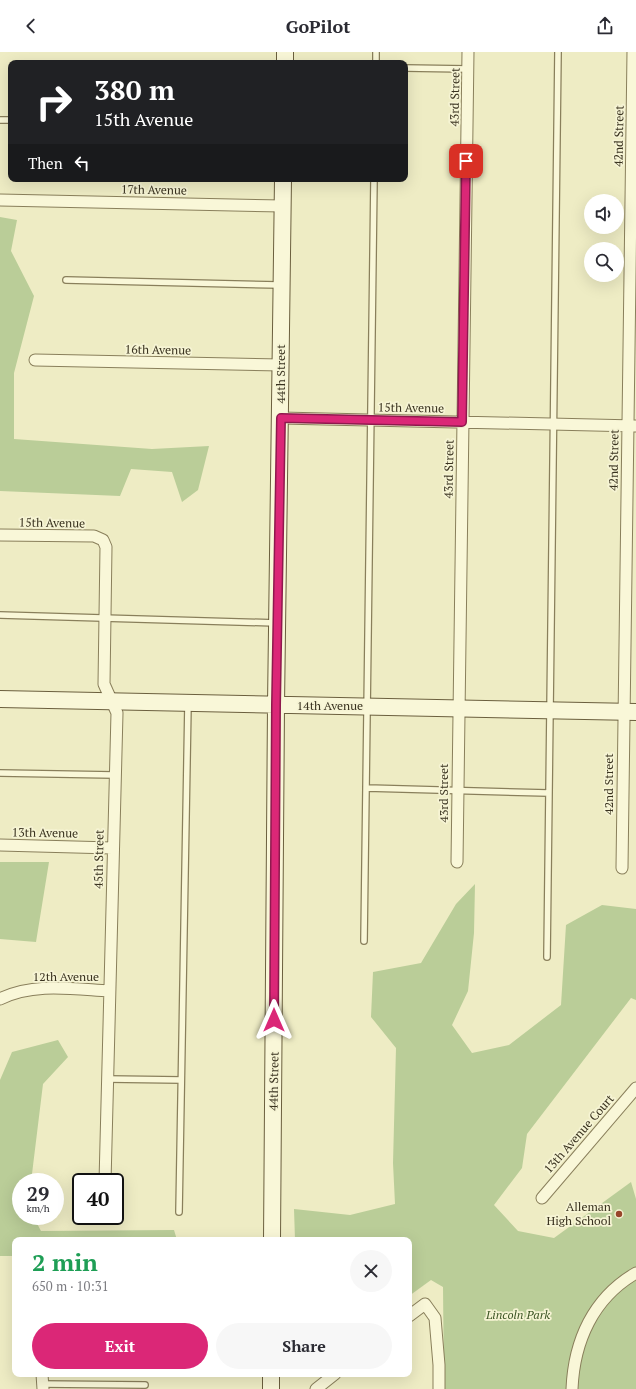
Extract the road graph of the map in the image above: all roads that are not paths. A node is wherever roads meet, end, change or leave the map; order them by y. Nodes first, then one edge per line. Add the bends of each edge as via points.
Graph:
1 (468, 52) edge
2 (558, 52) edge
3 (633, 52) edge
4 (408, 68) edge
5 (468, 69) junction
6 (283, 182) edge
7 (374, 182) edge
8 (0, 200) edge
9 (283, 206) junction
10 (66, 280) dead end
11 (282, 285) junction
12 (35, 360) dead end
13 (281, 365) junction
14 (281, 418) junction
15 (370, 420) junction
16 (462, 422) junction
17 (555, 424) junction
18 (632, 426) edge
19 (0, 535) edge
20 (103, 540) joint
21 (0, 615) edge
22 (105, 618) junction
23 (277, 623) junction
24 (0, 699) edge
25 (110, 701) junction
26 (188, 704) junction
27 (276, 705) junction
28 (368, 706) junction
29 (458, 709) junction
30 (550, 709) junction
31 (629, 712) edge
32 (0, 773) edge
33 (114, 775) junction
34 (367, 788) junction
35 (457, 791) junction
36 (548, 793) junction
37 (0, 845) edge
38 (112, 848) junction
39 (458, 862) dead end
40 (622, 868) dead end
41 (364, 941) dead end
42 (547, 957) dead end
43 (109, 991) junction
44 (0, 999) edge
45 (108, 1079) junction
46 (181, 1080) junction
47 (636, 1088) edge
48 (105, 1173) edge
49 (542, 1198) dead end
50 (179, 1212) dead end
51 (272, 1237) edge
52 (636, 1273) edge
53 (412, 1314) edge
54 (271, 1377) edge
55 (331, 1377) edge
56 (42, 1382) edge
57 (145, 1385) dead end
58 (271, 1389) edge
59 (316, 1389) edge
60 (439, 1389) edge
61 (572, 1389) edge

1 - 5 street, 43rd Street
2 - 17 lane
3 - 18 street, 42nd Street
4 - 5 lane
5 - 16 street, 43rd Street
6 - 9 street, 44th Street
7 - 15 lane
8 - 9 street, 17th Avenue
9 - 11 street, 44th Street
10 - 11 lane
11 - 13 street, 44th Street
12 - 13 street, 16th Avenue
13 - 14 street, 44th Street
14 - 15 street, 15th Avenue
14 - 23 street, 44th Street
15 - 16 street, 15th Avenue
15 - 28 lane
16 - 17 street, 15th Avenue
16 - 29 street, 43rd Street
17 - 18 street, 15th Avenue
17 - 30 lane
18 - 31 street, 42nd Street
19 - 20 street, 15th Avenue via 94,536
20 - 22 street, 45th Street via 106,547
21 - 22 lane
22 - 23 lane
22 - 25 street, 45th Street via 104,684
23 - 27 street, 44th Street
24 - 25 street, 14th Avenue
25 - 26 street, 14th Avenue
25 - 33 street, 45th Street via 117,713
26 - 27 street, 14th Avenue
26 - 46 lane
27 - 28 street, 14th Avenue
27 - 51 street, 44th Street
28 - 29 street, 14th Avenue
28 - 34 lane
29 - 30 street, 14th Avenue
29 - 35 street, 43rd Street
30 - 31 street, 14th Avenue
30 - 36 lane
31 - 40 street, 42nd Street
32 - 33 lane
33 - 38 street, 45th Street
34 - 35 lane
34 - 41 lane
35 - 36 lane
35 - 39 street, 43rd Street
36 - 42 lane
37 - 38 street, 13th Avenue
38 - 43 street, 45th Street
43 - 44 street, 12th Avenue via 44,988 18,992
43 - 45 street, 45th Street
45 - 46 lane
45 - 48 street, 45th Street
46 - 50 lane
47 - 49 street, 13th Avenue Court
52 - 61 street via 618,1284 607,1295 588,1321 576,1357
53 - 60 street via 425,1304 435,1318
54 - 58 street
55 - 59 street
56 - 57 lane

